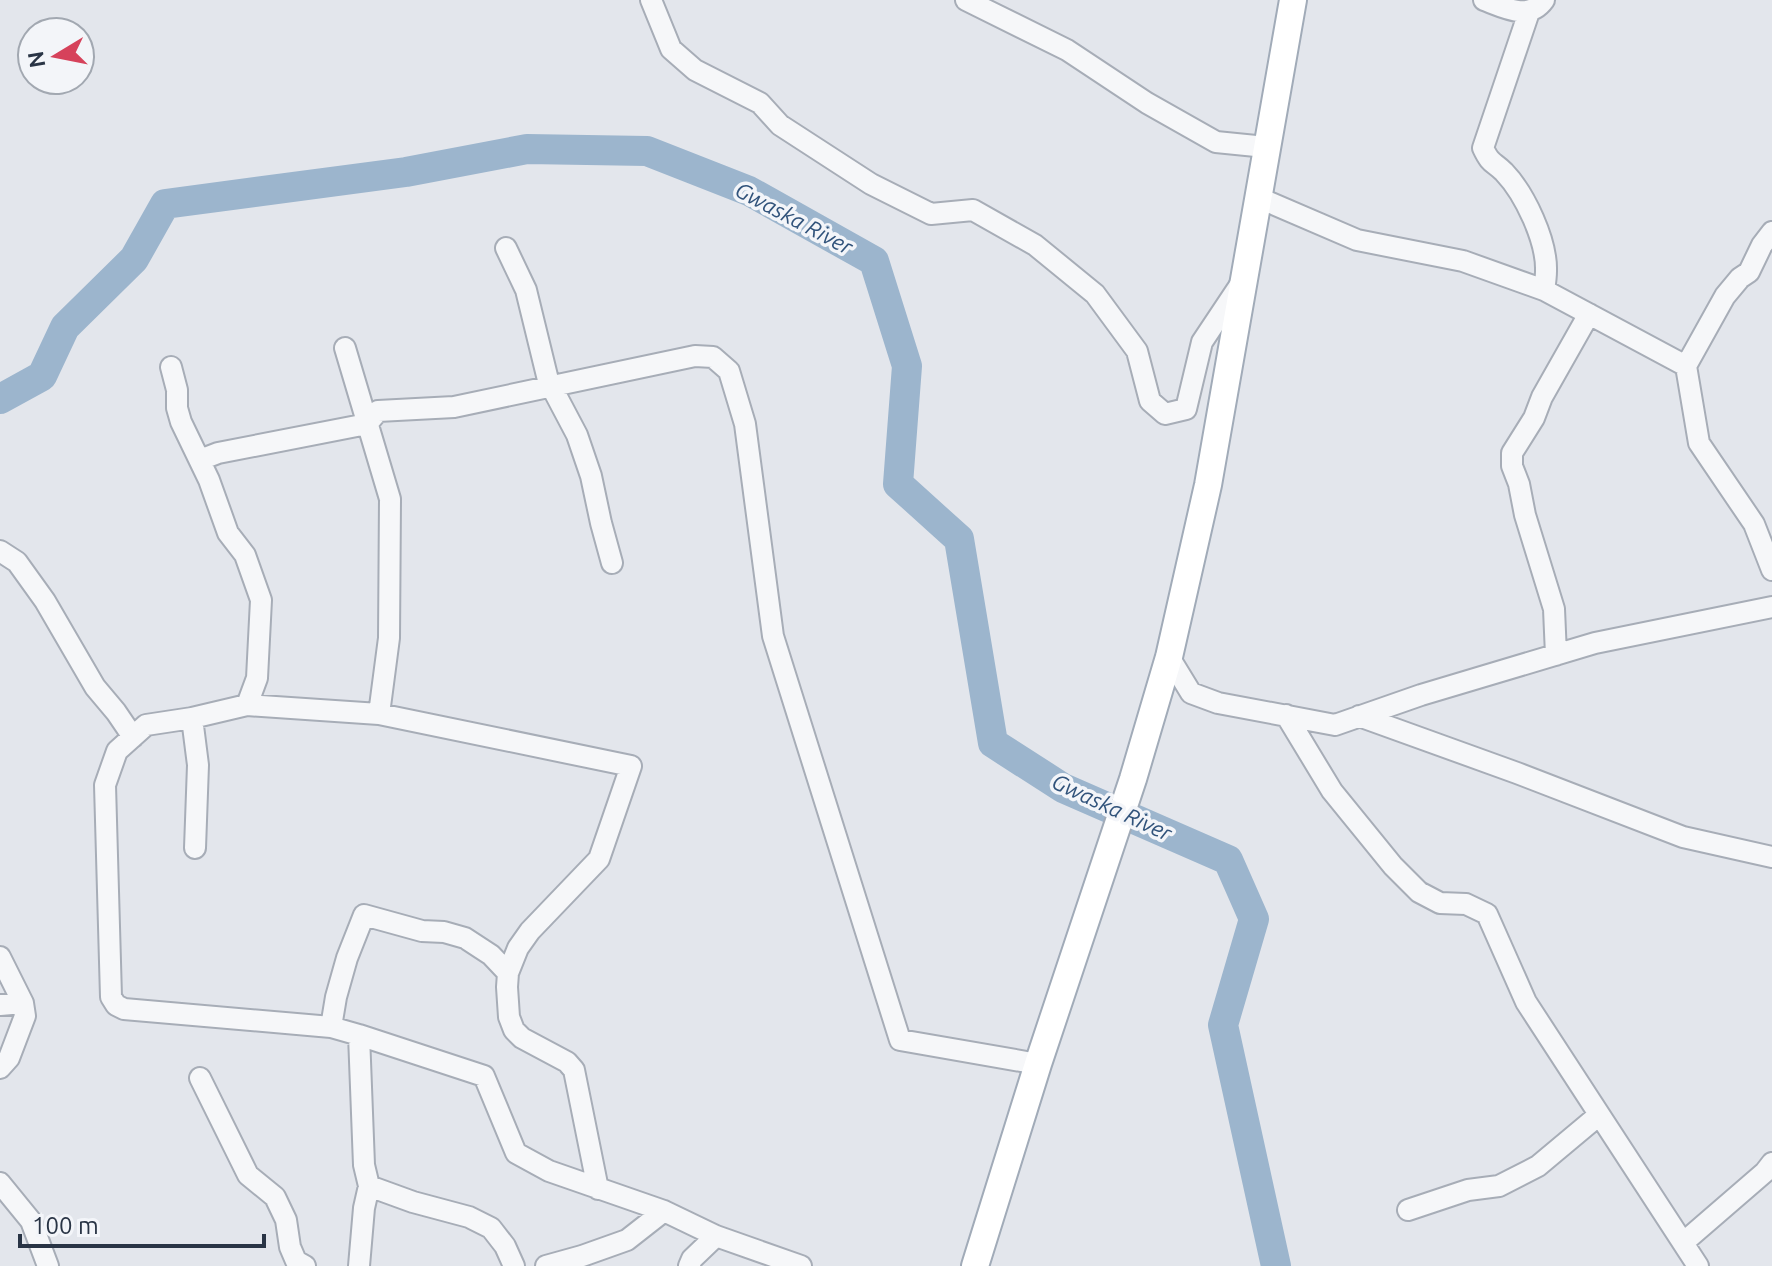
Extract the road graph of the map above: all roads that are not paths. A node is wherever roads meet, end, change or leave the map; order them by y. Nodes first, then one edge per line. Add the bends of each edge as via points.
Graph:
1 (651, 0) edge
2 (966, 0) edge
3 (1293, 0) edge
4 (1484, 0) edge
5 (1536, 6) edge
6 (1266, 147) junction
7 (1257, 197) junction
8 (1772, 232) edge
9 (506, 248) dead end
10 (1242, 281) junction
11 (1544, 290) junction
12 (1589, 314) junction
13 (345, 348) dead end
14 (1686, 366) junction
15 (171, 367) dead end
16 (552, 386) junction
17 (367, 424) junction
18 (200, 460) junction
19 (0, 551) edge
20 (612, 563) dead end
21 (1772, 570) edge
22 (1772, 607) edge
23 (1556, 655) junction
24 (1169, 657) junction
25 (247, 705) junction
26 (379, 714) junction
27 (1286, 715) junction
28 (1359, 716) junction
29 (192, 718) junction
30 (133, 737) junction
31 (195, 848) dead end
32 (1772, 857) edge
33 (0, 957) edge
34 (508, 973) junction
35 (23, 1003) junction
36 (0, 1005) edge
37 (331, 1027) junction
38 (359, 1035) junction
39 (1038, 1064) junction
40 (0, 1068) edge
41 (200, 1078) dead end
42 (1599, 1115) junction
43 (1772, 1163) edge
44 (0, 1183) edge
45 (369, 1186) junction
46 (598, 1189) junction
47 (1408, 1210) dead end
48 (664, 1211) junction
49 (716, 1236) junction
50 (1684, 1242) junction
51 (48, 1266) edge
52 (305, 1266) edge
53 (359, 1266) edge
54 (514, 1266) edge
55 (546, 1266) edge
56 (689, 1266) edge
57 (801, 1266) edge
58 (975, 1266) edge
59 (1698, 1266) edge

1 - 10 street via 671,49 695,70 760,103 780,125 871,184 931,214 973,210 1035,245 1095,294 1137,351 1150,401 1165,414 1186,409 1202,342
2 - 6 street via 1067,50 1216,142
3 - 6 main road
4 - 5 street via 1506,9
5 - 11 street via 1483,148 1527,203 1547,269
6 - 7 main road
7 - 10 main road
7 - 11 street via 1357,240 1463,261
8 - 14 street via 1749,272 1725,296
9 - 16 street via 526,290
10 - 24 main road via 1208,485
11 - 12 street
12 - 14 street
12 - 23 street via 1512,453 1554,609
13 - 17 street
14 - 21 street via 1699,443 1754,524
15 - 18 street via 181,422
16 - 17 street via 454,407 378,411
16 - 20 street via 591,476
16 - 39 street via 695,356 713,357 729,371 745,424 773,636 900,1040
17 - 18 street
17 - 26 street via 390,499 389,638
18 - 25 street via 261,600 257,678
19 - 30 street via 17,562 38,591 95,687
22 - 23 street
23 - 28 street
24 - 27 street via 1191,693
24 - 39 main road
25 - 26 street
25 - 29 street
26 - 34 street via 631,766 599,859 530,931
27 - 28 street via 1335,725
27 - 42 street via 1332,791 1419,892 1440,903 1466,904 1487,914 1526,1002
28 - 32 street via 1683,837
29 - 30 street via 146,725
29 - 31 street via 198,765
30 - 37 street via 117,751 105,785 111,997 116,1005
33 - 35 street
34 - 37 street via 465,938 364,915
34 - 46 street via 514,1030 574,1070
35 - 36 street
35 - 40 street via 25,1016
37 - 38 street
38 - 45 street
38 - 46 street via 484,1076 516,1153
39 - 58 main road
41 - 52 street via 248,1175 275,1197 296,1261
42 - 47 street via 1538,1166 1499,1186 1468,1190
42 - 50 street
43 - 50 street
44 - 51 street via 31,1221
45 - 53 street
45 - 54 street via 491,1228
46 - 48 street
48 - 49 street
48 - 55 street via 627,1240
49 - 56 street
49 - 57 street
50 - 59 street

